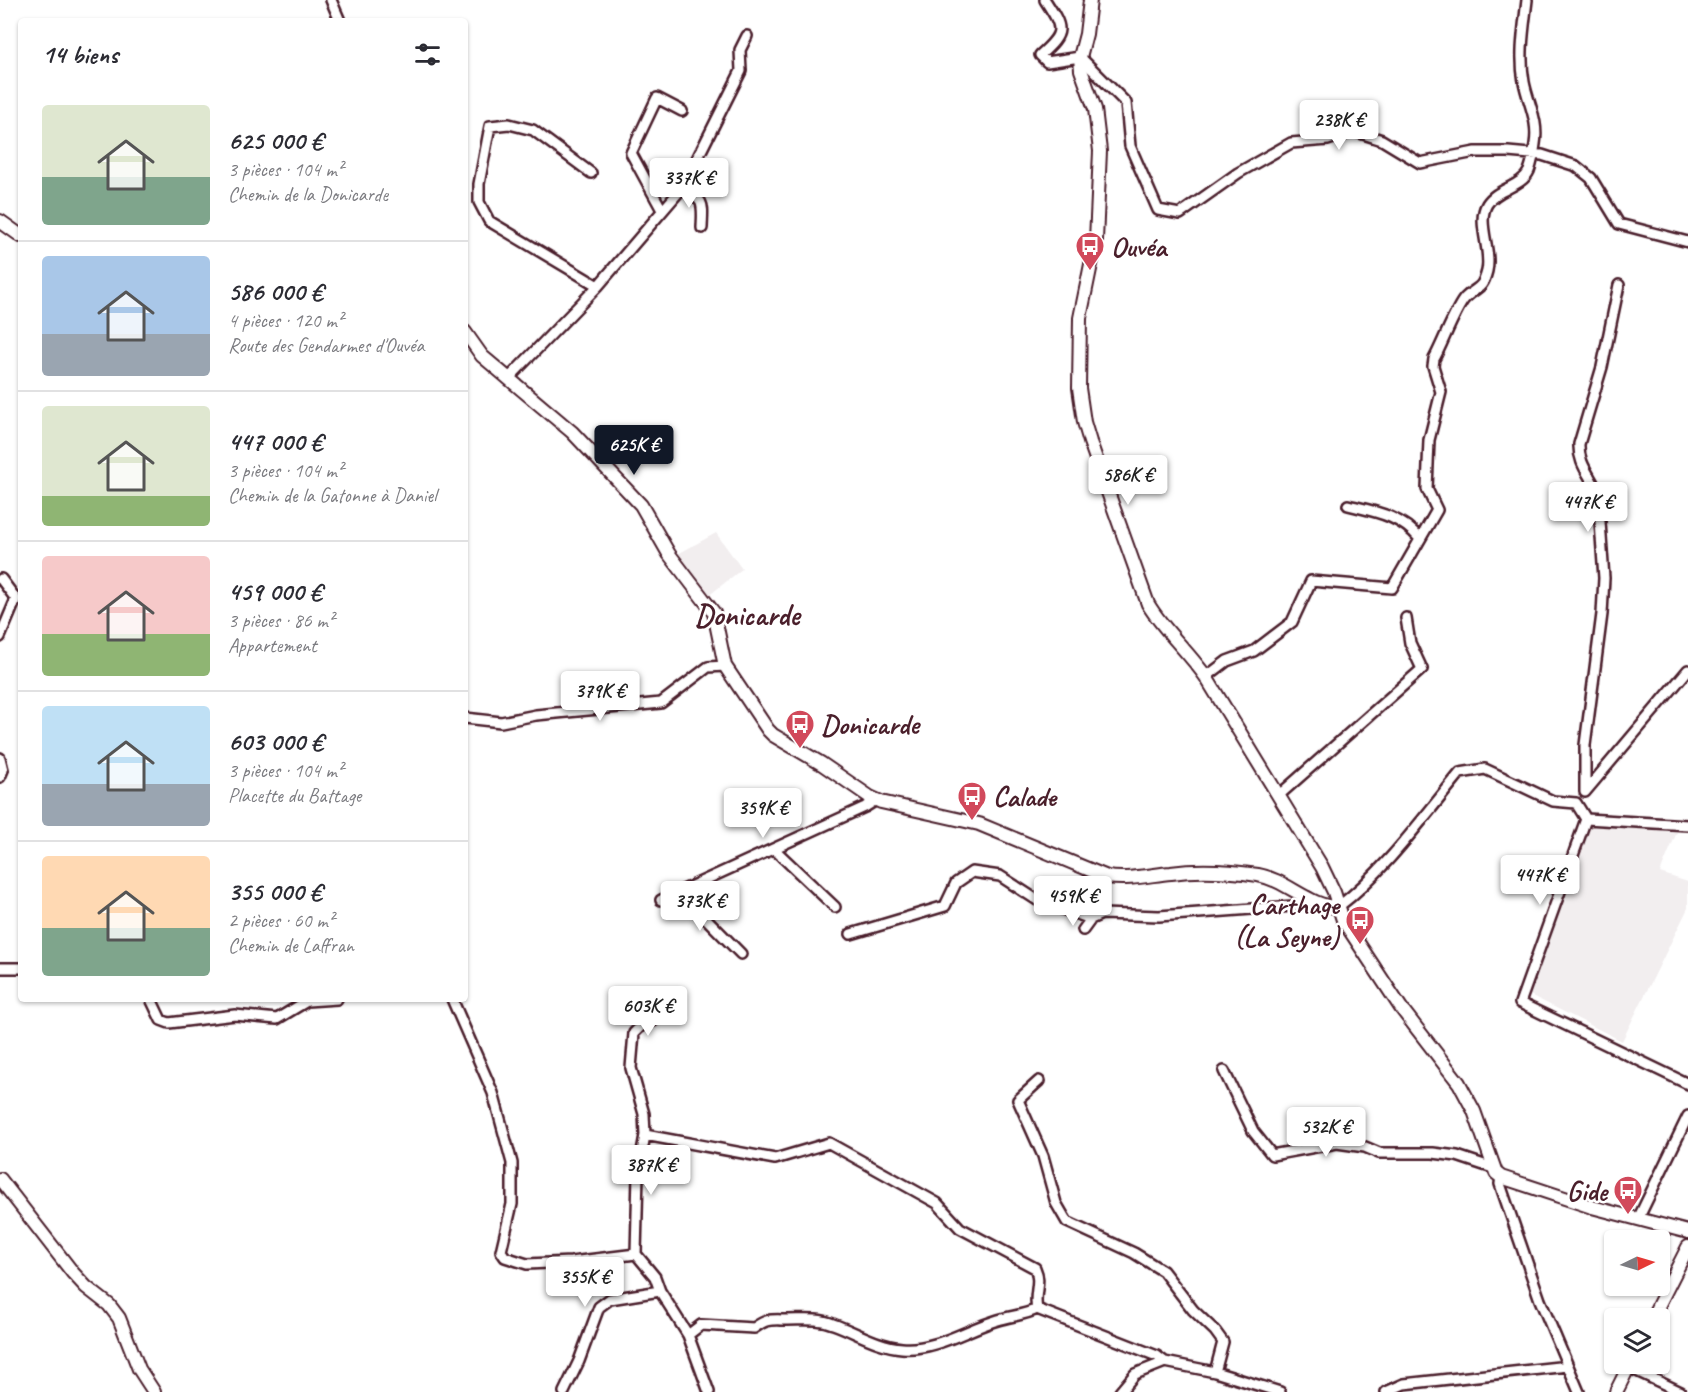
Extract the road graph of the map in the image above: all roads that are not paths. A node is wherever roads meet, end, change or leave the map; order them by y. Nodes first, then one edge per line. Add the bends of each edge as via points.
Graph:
1 (332, 0) edge
2 (1045, 0) edge
3 (1090, 0) edge
4 (1527, 0) edge
5 (339, 18) edge
6 (747, 36) dead end
7 (1080, 57) junction
8 (682, 111) dead end
9 (1533, 153) junction
10 (591, 173) dead end
11 (683, 187) junction
12 (662, 210) junction
13 (0, 221) edge
14 (702, 228) dead end
15 (18, 234) edge
16 (1688, 242) edge
17 (1619, 285) dead end
18 (598, 286) junction
19 (468, 336) edge
20 (508, 379) junction
21 (1348, 505) dead end
22 (1420, 539) junction
23 (1, 579) edge
24 (1406, 618) dead end
25 (0, 637) edge
26 (725, 666) junction
27 (1688, 670) edge
28 (1206, 677) junction
29 (1678, 683) junction
30 (1688, 687) edge
31 (468, 718) edge
32 (0, 758) edge
33 (0, 777) edge
34 (1585, 792) junction
35 (1278, 796) junction
36 (876, 800) junction
37 (1576, 803) junction
38 (1586, 819) junction
39 (1688, 825) edge
40 (774, 849) junction
41 (680, 892) junction
42 (1308, 897) junction
43 (661, 900) dead end
44 (836, 907) dead end
45 (1338, 907) junction
46 (1091, 919) junction
47 (1083, 930) dead end
48 (851, 934) dead end
49 (741, 954) dead end
50 (0, 968) edge
51 (18, 969) edge
52 (152, 1002) edge
53 (305, 1002) edge
54 (453, 1002) edge
55 (655, 1014) dead end
56 (1224, 1071) dead end
57 (1039, 1081) dead end
58 (1688, 1084) edge
59 (1688, 1116) edge
60 (645, 1136) junction
61 (1497, 1173) junction
62 (0, 1179) edge
63 (1638, 1219) junction
64 (1688, 1232) edge
65 (1688, 1247) edge
66 (636, 1254) junction
67 (660, 1291) junction
68 (1657, 1308) edge
69 (1037, 1309) junction
70 (687, 1335) junction
71 (1166, 1362) junction
72 (1568, 1366) junction
73 (1215, 1372) junction
74 (1625, 1374) edge
75 (1646, 1374) edge
76 (154, 1392) edge
77 (564, 1392) edge
78 (709, 1392) edge
79 (1120, 1392) edge
80 (1280, 1392) edge
81 (1386, 1392) edge
82 (1579, 1392) edge
83 (1616, 1392) edge
84 (1681, 1392) edge

1 - 5 street
2 - 7 street via 1059,22 1059,30 1052,45 1040,56 1047,62
3 - 7 street
4 - 9 street via 1523,67 1537,129
6 - 11 street via 740,50 741,71
7 - 9 street via 1126,104 1131,146 1158,210 1180,214 1238,173 1291,143 1328,140 1354,132 1382,140 1420,163 1475,152
7 - 28 street via 1095,109 1100,151 1096,240 1080,318 1079,388 1084,422 1148,604
8 - 12 street via 657,98 632,153
9 - 16 street via 1581,169 1591,178 1619,224
9 - 22 street via 1529,172 1487,204 1482,220 1487,270 1481,288 1464,299 1434,359 1441,392 1429,440 1427,489 1437,510
10 - 18 street via 533,130 508,124 490,126 479,202 489,221
11 - 12 street
11 - 14 street via 703,205
12 - 18 street
13 - 15 street
17 - 34 street via 1578,456 1598,494 1604,578 1585,745
18 - 20 street
19 - 20 street via 482,356
20 - 26 street via 572,432 642,505 669,554 714,614
21 - 22 street via 1401,522
22 - 28 street via 1392,588 1311,581 1292,622 1254,651 1227,661
23 - 25 street via 16,599
24 - 35 street via 1410,643 1422,669
26 - 31 street via 708,667 661,703 501,722
26 - 36 street via 772,735
27 - 29 street
28 - 35 street
29 - 30 street
29 - 34 street
32 - 33 street
34 - 37 street
35 - 45 street via 1322,867
36 - 40 street
36 - 42 street via 980,824 1107,877 1142,878 1192,871 1259,875 1278,880
37 - 38 street
37 - 45 street via 1553,801 1485,769 1460,773 1385,862
38 - 39 street
38 - 58 street via 1520,1003
40 - 41 street
40 - 44 street
41 - 43 street
41 - 49 street
42 - 45 street via 1326,907
42 - 46 street via 1293,906 1159,916 1102,914
45 - 61 street via 1343,921 1401,1008 1459,1083
46 - 47 street
46 - 48 street via 1037,900 1000,876 972,872 956,884 945,906
50 - 51 street
52 - 53 street via 161,1020 169,1023 235,1015 277,1019
54 - 66 street via 493,1093 512,1163 512,1204 501,1251 505,1257 526,1264
55 - 60 street via 652,1021 634,1033 631,1068 644,1114
56 - 61 street via 1253,1131 1272,1155 1337,1143 1379,1153 1457,1156
57 - 73 street via 1018,1100 1043,1156 1056,1203 1067,1222 1163,1271 1223,1342
59 - 63 street
60 - 66 street via 638,1174
60 - 69 street via 776,1159 830,1143 937,1203 960,1228 1035,1268 1039,1277
61 - 63 street via 1536,1190
61 - 72 street
62 - 76 street via 73,1273 119,1318 139,1369
63 - 64 street
65 - 68 street
66 - 67 street via 655,1277
67 - 70 street
67 - 77 street via 610,1299 599,1307
69 - 70 street via 917,1348 884,1345 832,1323 814,1320 765,1320 754,1328 701,1325
69 - 71 street
70 - 78 street
71 - 73 street
71 - 79 street via 1135,1374
72 - 81 street via 1404,1384
72 - 82 street
73 - 80 street
74 - 83 street
75 - 84 street

